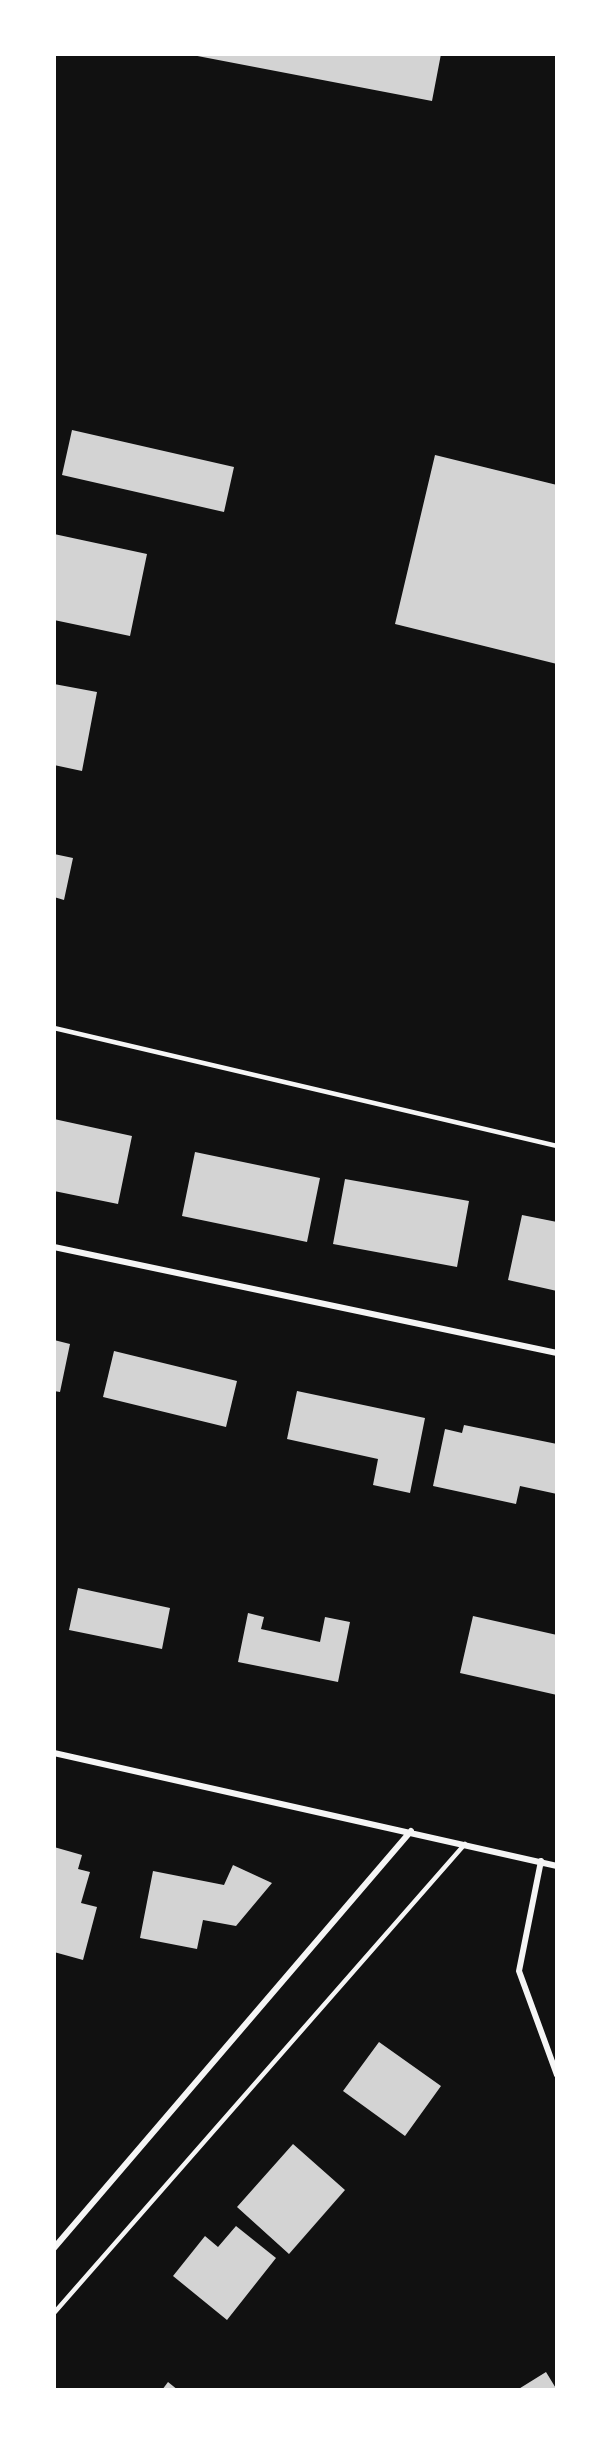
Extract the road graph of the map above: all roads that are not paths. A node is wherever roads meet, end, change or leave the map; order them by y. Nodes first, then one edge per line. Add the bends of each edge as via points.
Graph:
1 (54, 1028) edge
2 (557, 1146) edge
3 (54, 1246) edge
4 (557, 1353) edge
5 (54, 1754) edge
6 (411, 1832) junction
7 (465, 1844) junction
8 (541, 1862) junction
9 (557, 1866) edge
10 (557, 2075) edge
11 (54, 2248) edge
12 (54, 2313) edge

1 - 2 lane
3 - 4 street
5 - 6 street
6 - 7 street
6 - 11 street
7 - 8 street
7 - 12 lane
8 - 9 street
8 - 10 street via 519,1971

